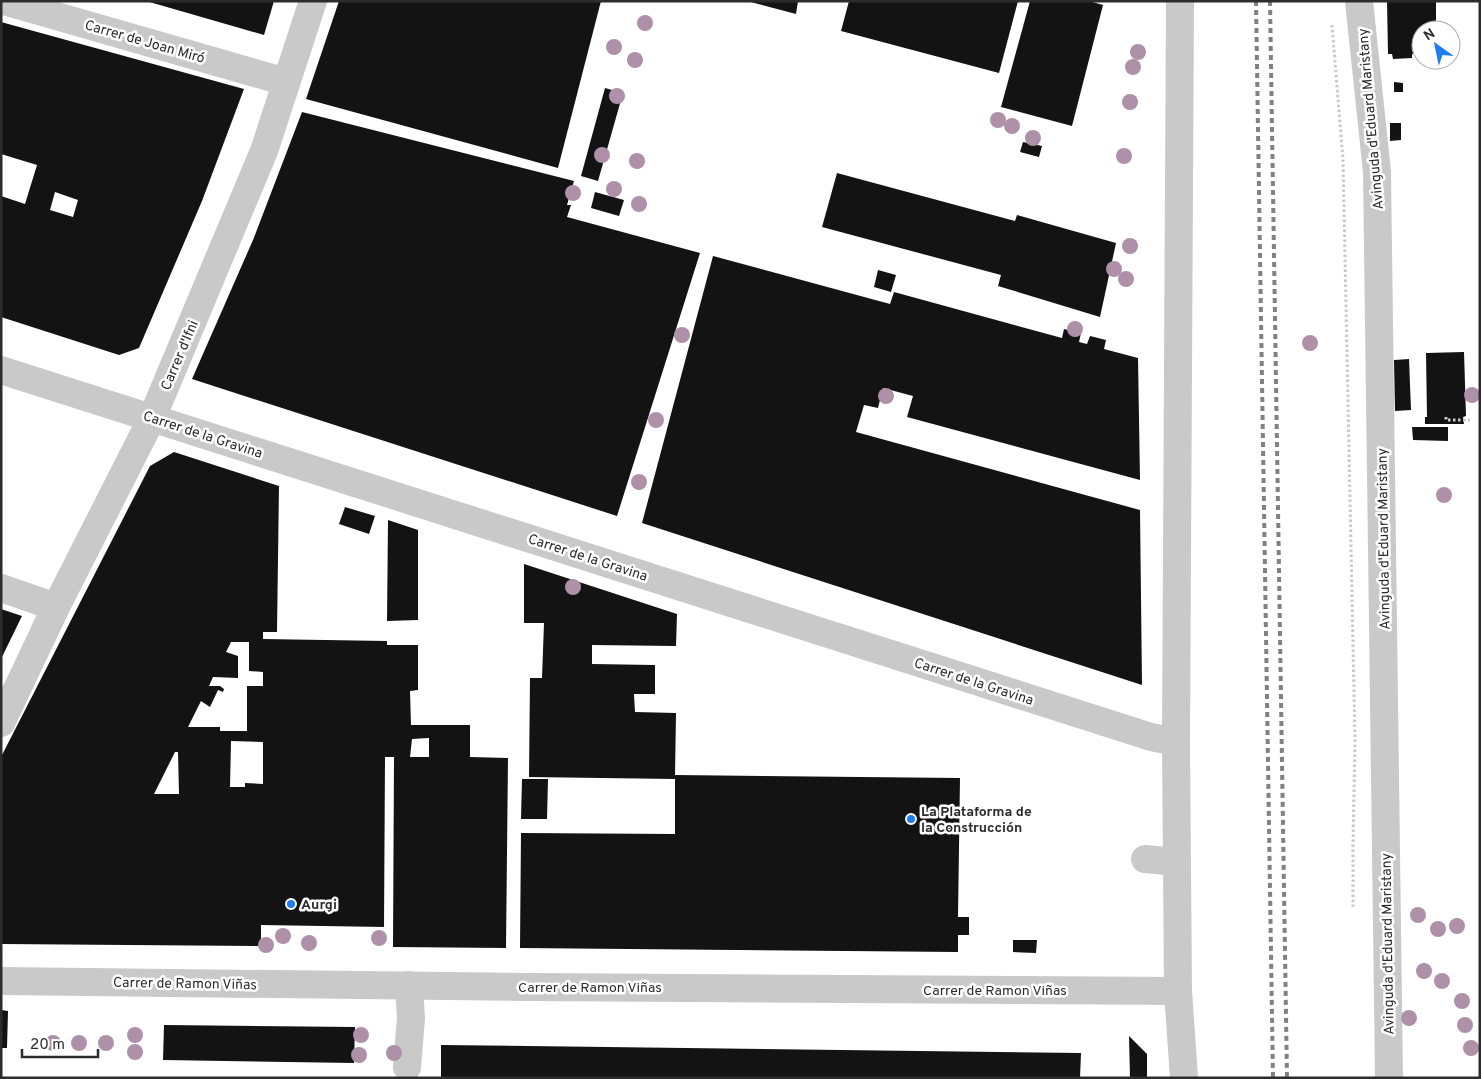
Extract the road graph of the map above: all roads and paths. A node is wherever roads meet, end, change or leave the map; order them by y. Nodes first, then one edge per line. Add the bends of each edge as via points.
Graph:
1 (4, 1) edge
2 (312, 1) edge
3 (1180, 1) edge
4 (1359, 1) edge
5 (1332, 21) dead end
6 (286, 82) junction
7 (1, 370) edge
8 (1446, 417) dead end
9 (152, 418) junction
10 (1470, 420) dead end
11 (1, 588) edge
12 (56, 607) junction
13 (1, 723) edge
14 (1176, 742) junction
15 (1145, 859) dead end
16 (1177, 862) junction
17 (1353, 909) dead end
18 (1, 980) edge
19 (409, 985) junction
20 (1178, 991) junction
21 (407, 1067) dead end
22 (1184, 1078) edge
23 (1389, 1078) edge

1 - 6 street, Carrer de Joan Miró
2 - 6 street, Carrer d'Ifni
3 - 14 street
4 - 23 street, Avinguda d'Eduard Maristany via 1377,172
5 - 17 path via 1343,160 1355,741
6 - 9 street, Carrer d'Ifni via 264,151
7 - 9 street, Carrer de la Gravina
8 - 10 path via 1446,420
9 - 12 street, Carrer d'Ifni
9 - 14 street, Carrer de la Gravina via 1151,737
11 - 12 street
12 - 13 street, Carrer d'Ifni
14 - 16 street
15 - 16 street
16 - 20 street
18 - 19 street, Carrer de Ramon Viñas
19 - 20 street, Carrer de Ramon Viñas
19 - 21 street via 411,1018
20 - 22 street

